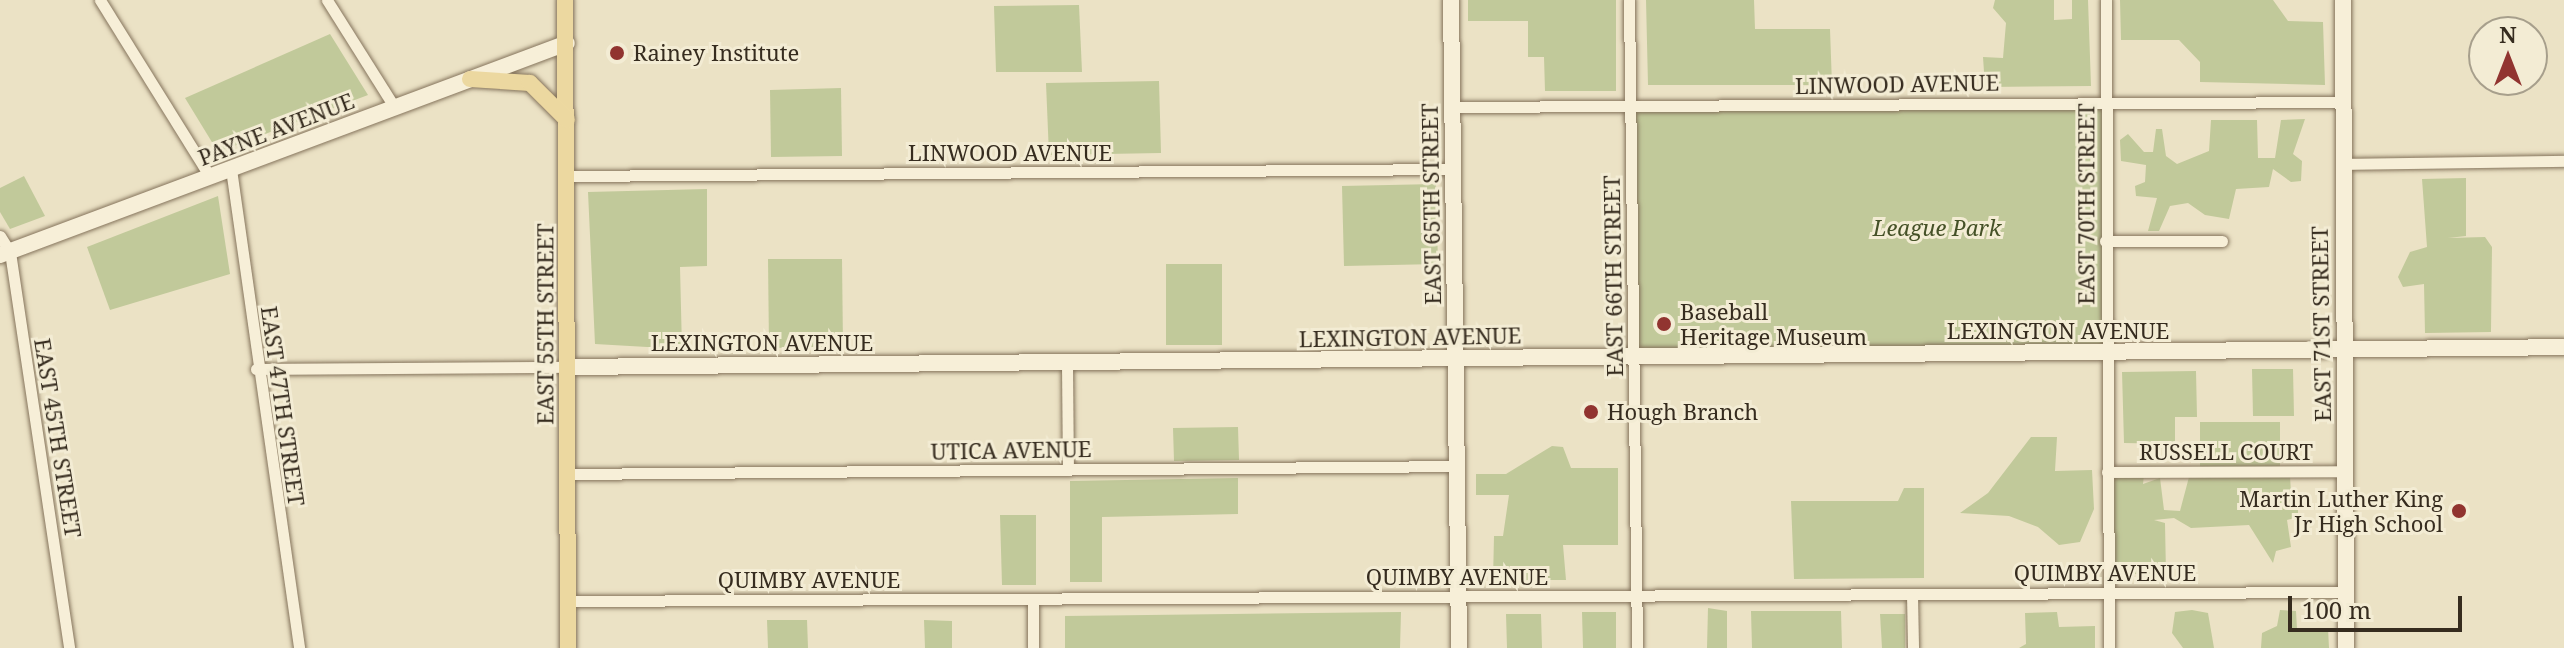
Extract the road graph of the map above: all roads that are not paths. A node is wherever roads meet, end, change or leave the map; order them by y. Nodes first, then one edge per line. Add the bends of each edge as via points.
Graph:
1 (100, 0) edge
2 (565, 0) edge
3 (1451, 0) edge
4 (1629, 0) edge
5 (2106, 0) edge
6 (2343, 0) edge
7 (332, 2) edge
8 (567, 43) junction
9 (470, 79) junction
10 (2106, 102) junction
11 (2342, 102) junction
12 (1631, 105) junction
13 (1452, 107) junction
14 (395, 108) junction
15 (567, 120) junction
16 (2564, 161) edge
17 (2342, 164) junction
18 (231, 169) junction
19 (1453, 169) junction
20 (567, 176) junction
21 (210, 177) junction
22 (0, 236) edge
23 (2105, 241) junction
24 (2222, 241) dead end
25 (5, 253) edge
26 (2564, 347) edge
27 (2343, 350) junction
28 (2107, 353) junction
29 (1634, 357) junction
30 (1455, 359) junction
31 (1067, 363) junction
32 (568, 367) junction
33 (256, 369) junction
34 (1457, 466) junction
35 (1068, 470) junction
36 (2345, 471) junction
37 (2107, 472) junction
38 (566, 474) junction
39 (2108, 592) junction
40 (2346, 592) junction
41 (1912, 594) junction
42 (1636, 595) junction
43 (1459, 596) junction
44 (1033, 600) junction
45 (568, 601) junction
46 (69, 648) edge
47 (299, 648) edge
48 (568, 648) edge
49 (1033, 648) edge
50 (1459, 648) edge
51 (1637, 648) edge
52 (1913, 648) edge
53 (2109, 648) edge
54 (2346, 648) edge

1 - 21 street
2 - 8 main road, EAST 55TH STREET
3 - 13 street, EAST 65TH STREET
4 - 12 street, EAST 66TH STREET
5 - 10 street, EAST 70TH STREET
6 - 11 street, EAST 71ST STREET
7 - 14 street
8 - 9 street, PAYNE AVENUE
8 - 15 main road, EAST 55TH STREET
9 - 14 street, PAYNE AVENUE
9 - 15 main road via 530,83
10 - 11 street, LINWOOD AVENUE
10 - 12 street, LINWOOD AVENUE
10 - 23 street, EAST 70TH STREET
11 - 17 street, EAST 71ST STREET
12 - 13 street, LINWOOD AVENUE
12 - 29 street, EAST 66TH STREET
13 - 19 street, EAST 65TH STREET
14 - 18 street, PAYNE AVENUE
15 - 20 main road, EAST 55TH STREET
16 - 17 street
17 - 27 street, EAST 71ST STREET
18 - 21 street, PAYNE AVENUE
18 - 33 street, EAST 47TH STREET
19 - 20 street, LINWOOD AVENUE
19 - 30 street, EAST 65TH STREET
20 - 32 main road, EAST 55TH STREET
21 - 25 street, PAYNE AVENUE
22 - 25 street, EAST 45TH STREET
23 - 24 street
23 - 28 street, EAST 70TH STREET
25 - 46 street, EAST 45TH STREET
26 - 27 street, LEXINGTON AVENUE
27 - 28 street, LEXINGTON AVENUE
27 - 36 street, EAST 71ST STREET
28 - 29 street, LEXINGTON AVENUE
28 - 37 street, EAST 70TH STREET
29 - 30 street, LEXINGTON AVENUE
29 - 42 street, EAST 66TH STREET
30 - 31 street, LEXINGTON AVENUE
30 - 34 street, EAST 65TH STREET
31 - 32 street, LEXINGTON AVENUE
31 - 35 street
32 - 33 street, LEXINGTON AVENUE
32 - 38 main road, EAST 55TH STREET
33 - 47 street, EAST 47TH STREET
34 - 35 street, UTICA AVENUE
34 - 43 street, EAST 65TH STREET
35 - 38 street, UTICA AVENUE
36 - 37 street, RUSSELL COURT
36 - 40 street, EAST 71ST STREET
37 - 39 street, EAST 70TH STREET
38 - 45 main road, EAST 55TH STREET
39 - 40 street, QUIMBY AVENUE
39 - 41 street, QUIMBY AVENUE
39 - 53 street, EAST 70TH STREET
40 - 54 street, EAST 71ST STREET
41 - 42 street, QUIMBY AVENUE
41 - 52 street
42 - 43 street, QUIMBY AVENUE
42 - 51 street, EAST 66TH STREET
43 - 44 street, QUIMBY AVENUE
43 - 50 street, EAST 65TH STREET
44 - 45 street, QUIMBY AVENUE
44 - 49 street
45 - 48 main road, EAST 55TH STREET

